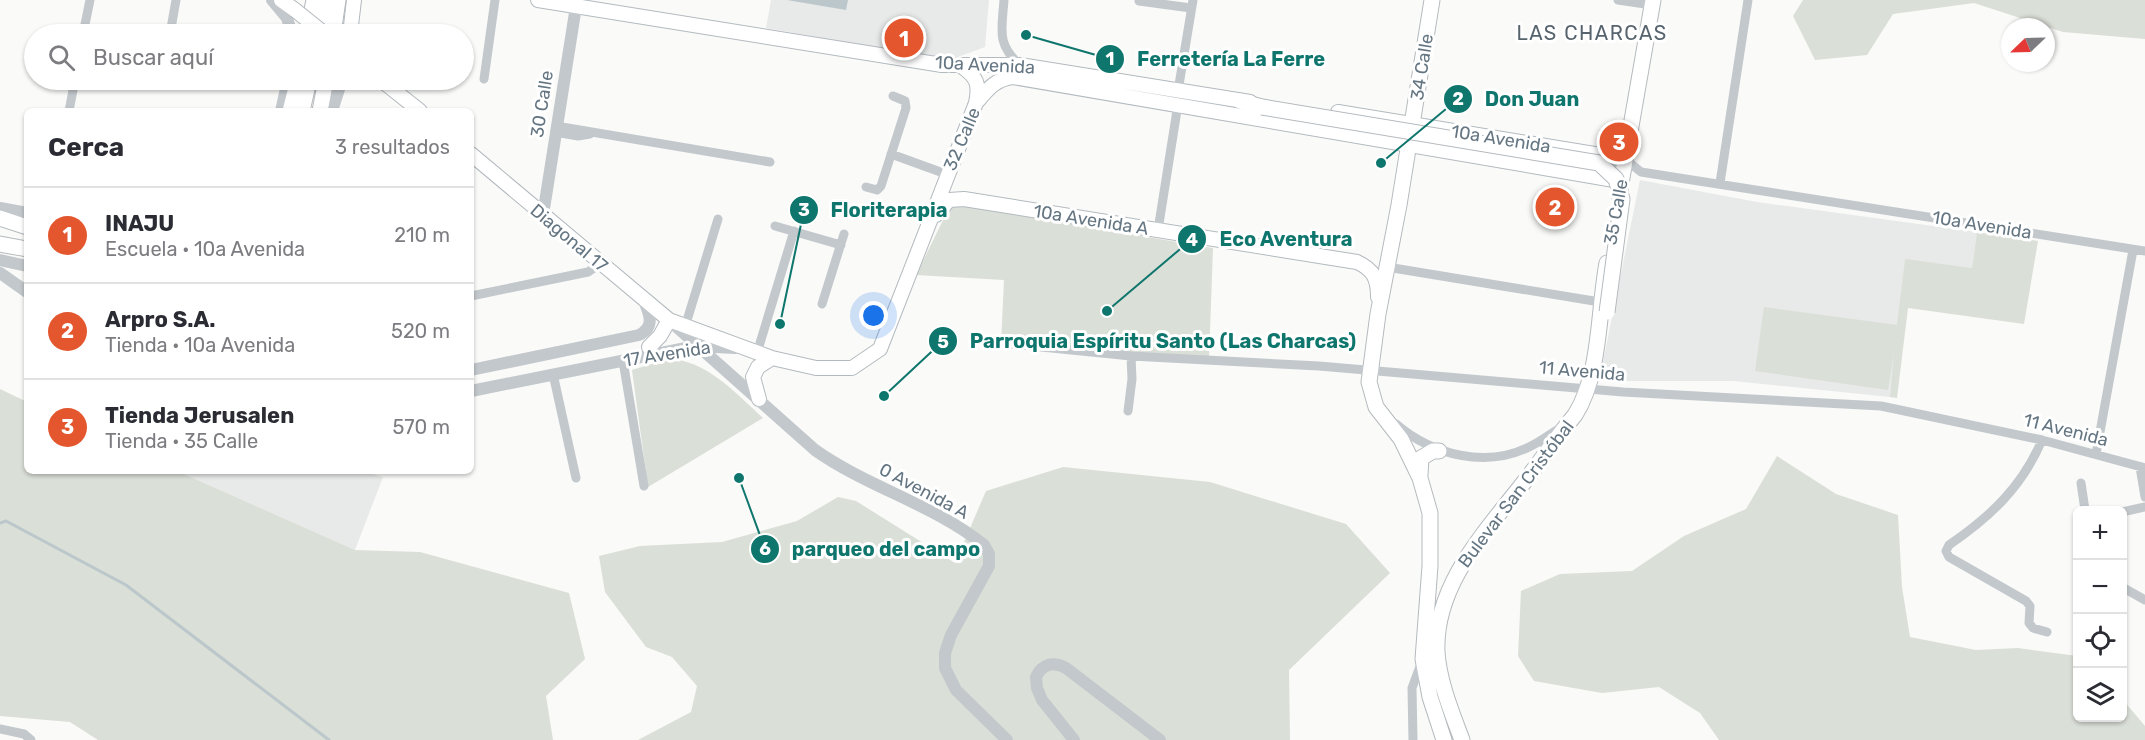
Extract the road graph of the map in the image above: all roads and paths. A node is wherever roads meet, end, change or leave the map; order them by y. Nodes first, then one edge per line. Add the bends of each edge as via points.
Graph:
1 (90, 0) edge
2 (176, 0) edge
3 (272, 0) edge
4 (281, 0) edge
5 (324, 0) edge
6 (338, 0) edge
7 (354, 0) edge
8 (495, 0) edge
9 (538, 0) edge
10 (1004, 0) edge
11 (1432, 0) edge
12 (1618, 0) edge
13 (1748, 0) edge
14 (1139, 1) edge
15 (1652, 2) edge
16 (576, 3) edge
17 (1192, 4) edge
18 (313, 5) edge
19 (85, 24) edge
20 (172, 24) edge
21 (288, 24) edge
22 (309, 24) edge
23 (312, 24) edge
24 (320, 24) edge
25 (334, 24) edge
26 (351, 24) edge
27 (1020, 65) junction
28 (961, 66) junction
29 (484, 79) dead end
30 (997, 81) joint
31 (73, 90) edge
32 (285, 90) edge
33 (295, 90) edge
34 (307, 90) edge
35 (324, 90) edge
36 (339, 90) edge
37 (394, 90) edge
38 (893, 96) dead end
39 (1178, 98) junction
40 (1240, 101) junction
41 (975, 103) junction
42 (70, 108) edge
43 (281, 108) edge
44 (291, 108) edge
45 (303, 108) edge
46 (321, 108) edge
47 (333, 108) edge
48 (416, 108) edge
49 (1385, 120) junction
50 (1412, 124) junction
51 (556, 129) junction
52 (1382, 142) junction
53 (1409, 146) junction
54 (891, 154) junction
55 (474, 157) edge
56 (1625, 159) junction
57 (770, 162) dead end
58 (1641, 172) junction
59 (946, 174) junction
60 (1621, 181) junction
61 (1720, 183) junction
62 (866, 187) dead end
63 (1400, 205) junction
64 (0, 208) edge
65 (24, 212) edge
66 (543, 215) junction
67 (0, 218) edge
68 (718, 219) dead end
69 (0, 226) edge
70 (775, 226) dead end
71 (24, 228) edge
72 (24, 229) edge
73 (1158, 230) junction
74 (794, 231) junction
75 (844, 234) dead end
76 (924, 235) junction
77 (0, 243) edge
78 (841, 245) junction
79 (24, 248) edge
80 (2133, 250) junction
81 (2145, 251) edge
82 (0, 260) edge
83 (600, 264) junction
84 (24, 265) edge
85 (1393, 268) junction
86 (0, 273) edge
87 (24, 290) edge
88 (474, 295) edge
89 (644, 301) junction
90 (822, 304) dead end
91 (1603, 307) junction
92 (1378, 314) junction
93 (669, 320) junction
94 (685, 327) junction
95 (635, 336) junction
96 (1010, 344) dead end
97 (696, 346) junction
98 (648, 348) junction
99 (1373, 348) junction
100 (754, 352) junction
101 (1131, 356) junction
102 (638, 358) junction
103 (772, 358) junction
104 (623, 361) junction
105 (862, 363) joint
106 (474, 369) edge
107 (1370, 370) junction
108 (553, 374) junction
109 (1588, 389) junction
110 (474, 390) edge
111 (759, 399) junction
112 (1376, 407) junction
113 (1128, 411) dead end
114 (1568, 423) junction
115 (2042, 440) junction
116 (1440, 451) junction
117 (2096, 454) junction
118 (2142, 468) edge
119 (576, 478) dead end
120 (1420, 478) junction
121 (2081, 483) dead end
122 (644, 486) dead end
123 (2145, 496) edge
124 (2084, 506) edge
125 (2145, 507) edge
126 (2127, 511) edge
127 (2127, 590) edge
128 (2145, 600) edge
129 (2047, 632) dead end
130 (1423, 659) junction
131 (0, 729) edge
132 (31, 740) edge
133 (1007, 740) edge
134 (1074, 740) edge
135 (1160, 740) edge
136 (1413, 740) edge
137 (1444, 740) edge
138 (1462, 740) edge

1 - 19 street
2 - 20 street
3 - 21 street
4 - 23 main road, bridge
5 - 24 main road
6 - 25 main road
7 - 26 main road
8 - 29 street
9 - 16 main road, 10a Avenida
10 - 27 street via 1002,43
11 - 50 main road, 34 Calle
12 - 15 street
13 - 61 street
14 - 17 street
15 - 56 main road, 35 Calle
16 - 28 main road, 10a Avenida
16 - 51 street, 30 Calle
17 - 39 street
18 - 22 main road
27 - 28 main road, 10a Avenida
27 - 39 main road, 10a Avenida
28 - 41 main road via 977,82
30 - 39 main road, 10a Avenida via 1013,77 1137,97
30 - 41 main road, 32 Calle
31 - 42 street
32 - 43 street
33 - 44 main road
34 - 45 main road
35 - 46 main road
36 - 47 street
37 - 48 main road
38 - 54 street via 906,104
39 - 40 main road, 10a Avenida
39 - 52 main road, 10a Avenida
39 - 73 street
40 - 49 main road, 10a Avenida via 1281,103
40 - 91 main road, bridge via 1599,164 1616,179 1622,199
41 - 59 main road, 32 Calle
49 - 50 main road, 10a Avenida
49 - 52 main road via 1394,126 1394,132
50 - 53 main road, 34 Calle
50 - 56 main road, 10a Avenida
51 - 57 street via 578,136 592,134
51 - 66 street, 30 Calle
52 - 53 main road, 10a Avenida
53 - 60 main road, 10a Avenida
53 - 63 main road, 34 Calle
54 - 59 street
54 - 62 street via 881,186
55 - 66 main road, Diagonal 17
56 - 58 street, 10a Avenida
56 - 60 main road, 35 Calle
58 - 60 street
58 - 61 street, 10a Avenida
59 - 76 main road, 32 Calle
60 - 91 main road, 35 Calle
61 - 80 street, 10a Avenida
63 - 85 main road, 34 Calle
63 - 92 main road, 34 Calle
64 - 65 street
66 - 83 main road, Diagonal 17
67 - 71 main road
68 - 94 street
69 - 72 main road
70 - 74 street
73 - 76 main road, 10a Avenida A via 956,199 944,204
73 - 92 main road, 10a Avenida A via 1358,262 1372,271 1377,280
74 - 78 street
74 - 100 street
75 - 78 street
76 - 105 main road, 32 Calle via 885,339 880,349
77 - 79 main road
78 - 90 street
80 - 81 street, 10a Avenida
80 - 117 street
82 - 84 street
83 - 88 street via 588,272
83 - 89 main road, Diagonal 17
85 - 91 street
85 - 99 main road, 34 Calle
86 - 87 street
89 - 93 main road, Diagonal 17
89 - 95 street, 17 Avenida via 651,321 648,328
91 - 109 main road
92 - 99 main road, 34 Calle
93 - 94 main road, Diagonal 17
93 - 97 street, Diagonal 17
93 - 98 main road
94 - 100 main road, Diagonal 17
95 - 98 street via 645,338
95 - 106 street, 17 Avenida
96 - 101 street, 11 Avenida
97 - 100 street, 17 Avenida
97 - 102 street, 17 Avenida
97 - 111 street, 0 Avenida A
98 - 102 street
99 - 107 main road, 34 Calle
100 - 103 main road, 17 Avenida
101 - 107 street, 11 Avenida
101 - 113 street
102 - 104 street, 17 Avenida
103 - 105 main road, 17 Avenida via 826,369 852,368
103 - 111 main road via 758,367 753,377
104 - 108 street, 17 Avenida
104 - 122 street
107 - 109 street, 11 Avenida
107 - 112 main road, Bulevar San Cristóbal via 1370,395
108 - 110 street, 17 Avenida
108 - 119 street
109 - 114 main road, Bulevar San Cristóbal
109 - 115 street, 11 Avenida via 1881,406
111 - 133 street, 0 Avenida A via 827,459 916,504 987,549 989,566 951,635 945,668 956,690
112 - 116 street via 1404,431
112 - 120 main road, Bulevar San Cristóbal via 1401,439
114 - 116 street via 1530,447 1516,451 1476,457
114 - 138 main road, Bulevar San Cristóbal via 1469,554 1448,594 1437,654
115 - 117 street, 11 Avenida
115 - 129 street via 2034,459 2001,506 1946,551 1949,557 2026,602 2030,606 2029,623
116 - 120 main road via 1421,458
117 - 118 street, 11 Avenida
118 - 123 street
120 - 130 main road, Bulevar San Cristóbal via 1430,523
121 - 124 street
125 - 126 street
127 - 128 street
130 - 136 street via 1412,688
130 - 137 main road, Bulevar San Cristóbal
131 - 132 street via 24,734
134 - 135 street via 1039,695 1036,677 1049,664 1066,668

